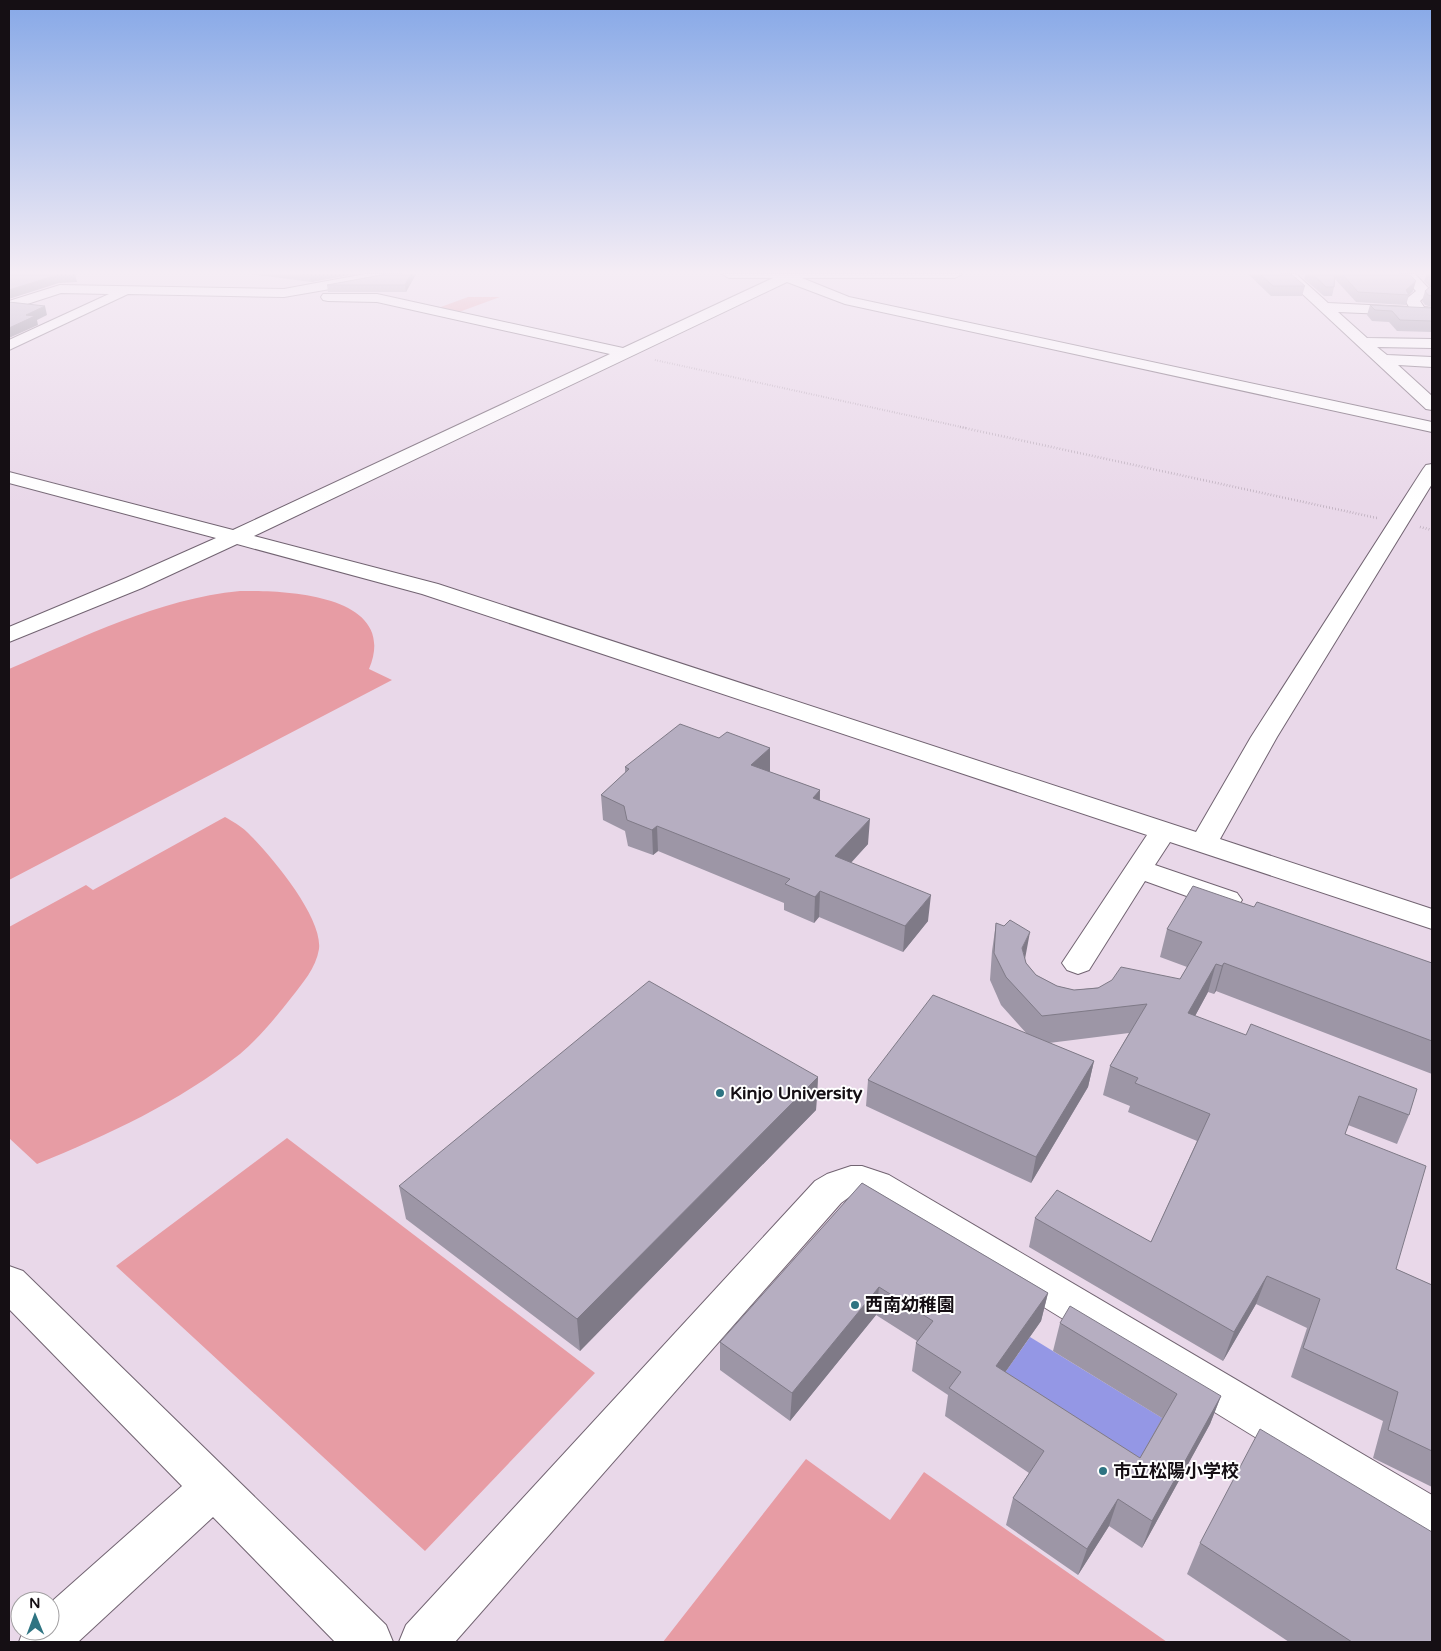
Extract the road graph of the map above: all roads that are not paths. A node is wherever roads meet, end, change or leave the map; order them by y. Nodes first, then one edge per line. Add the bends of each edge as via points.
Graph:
1 (617, 351) edge
2 (630, 351) edge
3 (1083, 351) edge
4 (1374, 351) edge
5 (626, 353) junction
6 (1384, 360) junction
7 (1432, 362) edge
8 (1432, 406) edge
9 (1432, 426) edge
10 (1432, 469) edge
11 (9, 478) edge
12 (233, 538) junction
13 (9, 635) edge
14 (1163, 831) junction
15 (1203, 844) junction
16 (1139, 869) junction
17 (1249, 908) edge
18 (1432, 920) edge
19 (1078, 963) dead end
20 (9, 1283) edge
21 (213, 1487) junction
22 (1432, 1520) edge
23 (42, 1642) edge
24 (369, 1642) edge
25 (423, 1642) edge

1 - 5 street
2 - 5 street
3 - 9 street
4 - 6 street
5 - 12 street
6 - 7 street
6 - 8 street
10 - 15 street via 1264,737
11 - 12 street
12 - 13 street
12 - 14 street via 430,589
14 - 15 street
14 - 16 street
15 - 18 street
16 - 17 street
16 - 19 street
20 - 21 street
21 - 23 street
21 - 24 street
22 - 25 street via 876,1185 858,1179 843,1182 828,1192

